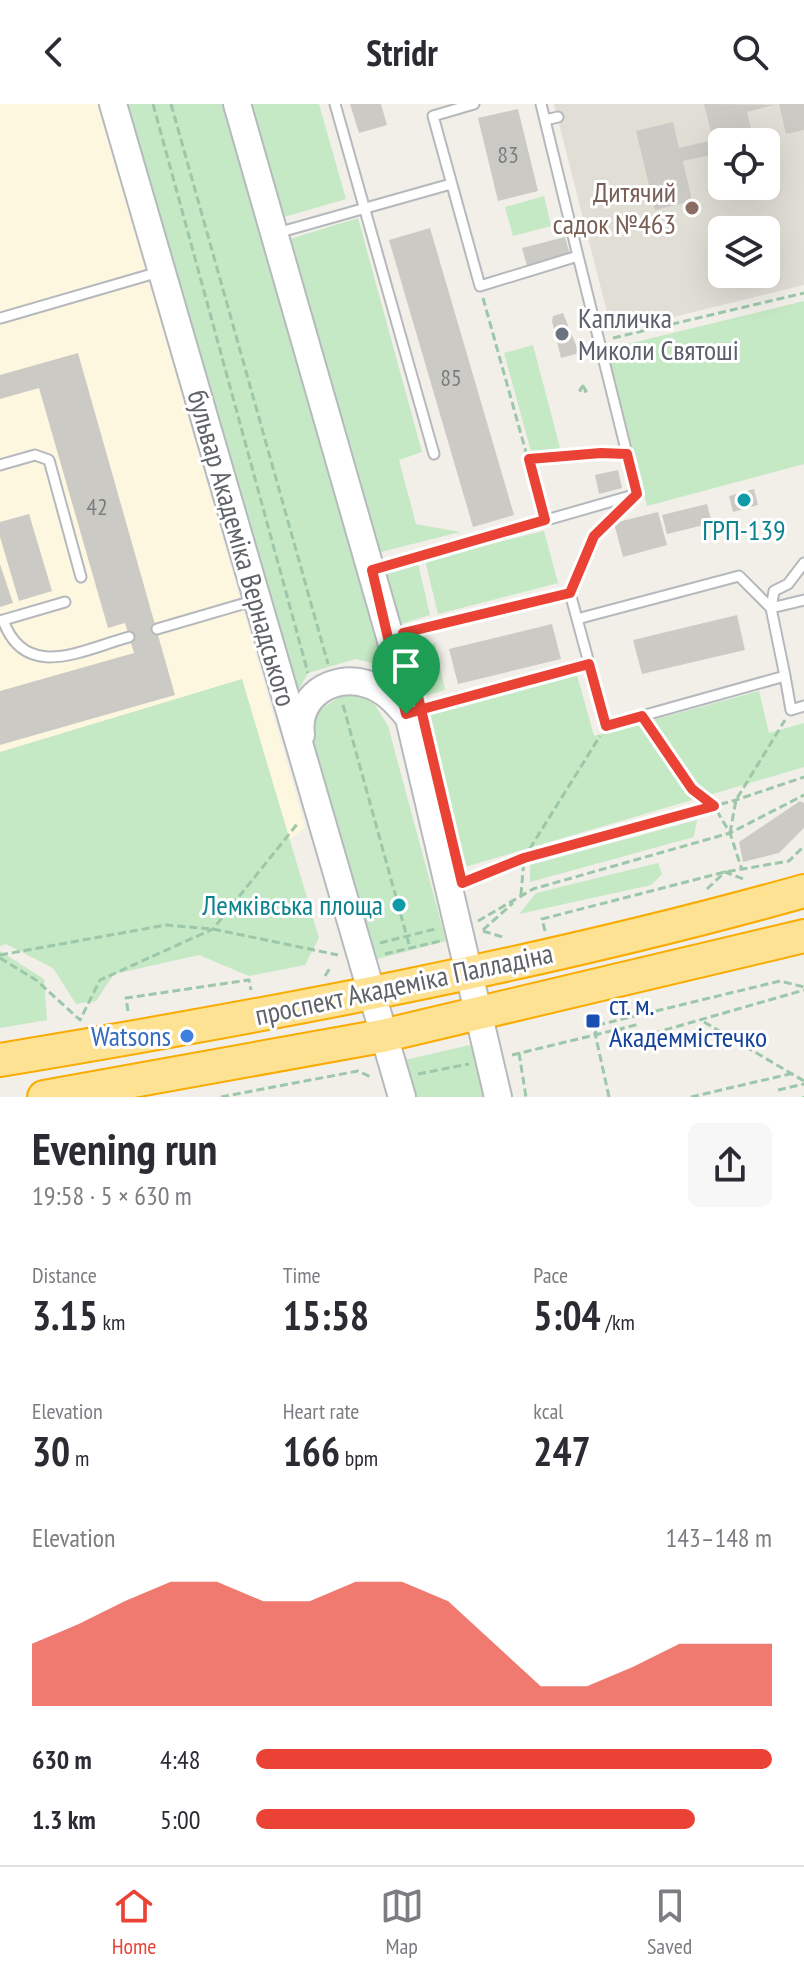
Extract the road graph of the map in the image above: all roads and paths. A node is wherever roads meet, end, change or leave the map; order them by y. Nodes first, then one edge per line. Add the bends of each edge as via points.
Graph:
1 (113, 104) edge
2 (153, 104) edge
3 (171, 104) edge
4 (237, 104) edge
5 (335, 104) edge
6 (474, 104) edge
7 (541, 104) edge
8 (558, 117) dead end
9 (545, 120) junction
10 (451, 184) junction
11 (365, 208) junction
12 (274, 234) junction
13 (578, 256) junction
14 (162, 271) junction
15 (480, 286) junction
16 (804, 293) edge
17 (1, 318) edge
18 (599, 341) junction
19 (597, 386) dead end
20 (588, 389) dead end
21 (434, 454) dead end
22 (627, 454) junction
23 (529, 459) junction
24 (0, 465) edge
25 (637, 494) junction
26 (545, 520) junction
27 (804, 563) edge
28 (372, 570) junction
29 (81, 577) dead end
30 (570, 593) junction
31 (256, 600) junction
32 (804, 600) edge
33 (65, 602) dead end
34 (771, 608) junction
35 (577, 619) junction
36 (2, 620) edge
37 (157, 629) dead end
38 (129, 637) dead end
39 (390, 637) junction
40 (589, 664) junction
41 (308, 673) dead end
42 (785, 676) junction
43 (333, 683) junction
44 (804, 706) edge
45 (791, 710) junction
46 (406, 714) junction
47 (642, 716) junction
48 (606, 726) junction
49 (304, 759) junction
50 (804, 777) edge
51 (804, 795) edge
52 (736, 800) junction
53 (714, 806) junction
54 (298, 823) dead end
55 (730, 833) junction
56 (804, 846) edge
57 (524, 858) junction
58 (742, 870) junction
59 (462, 883) dead end
60 (804, 891) edge
61 (520, 897) junction
62 (473, 909) dead end
63 (479, 921) junction
64 (443, 928) dead end
65 (213, 929) junction
66 (483, 931) junction
67 (532, 933) dead end
68 (406, 936) junction
69 (519, 936) dead end
70 (804, 936) edge
71 (443, 941) dead end
72 (772, 944) junction
73 (410, 948) junction
74 (358, 953) junction
75 (804, 954) edge
76 (0, 956) edge
77 (471, 972) junction
78 (804, 989) edge
79 (251, 990) dead end
80 (369, 993) junction
81 (128, 1011) dead end
82 (480, 1014) junction
83 (704, 1022) junction
84 (640, 1024) dead end
85 (620, 1029) junction
86 (595, 1033) junction
87 (382, 1036) junction
88 (0, 1060) edge
89 (478, 1063) dead end
90 (794, 1073) junction
91 (377, 1080) dead end
92 (804, 1082) edge
93 (406, 1086) edge
94 (778, 1090) dead end
95 (61, 1096) edge
96 (221, 1097) edge
97 (498, 1097) edge
98 (526, 1097) edge
99 (609, 1097) edge
100 (691, 1097) edge

1 - 14 main road, бульвар Академіка Вернадського
2 - 41 path
3 - 43 path
4 - 12 main road
5 - 11 lane
6 - 10 lane via 433,116
7 - 9 lane
8 - 9 lane
9 - 13 lane
10 - 11 lane
10 - 15 lane
11 - 12 lane
11 - 21 lane
12 - 28 main road
13 - 15 lane
13 - 18 lane
14 - 17 lane
14 - 31 main road, бульвар Академіка Вернадського
15 - 23 path
16 - 18 path
18 - 22 lane
19 - 20 path
22 - 23 path
22 - 25 lane
23 - 26 path
24 - 29 lane via 35,455 49,460
25 - 26 lane
25 - 30 lane via 594,536
26 - 28 lane
27 - 34 lane via 788,584 774,591
28 - 39 main road
30 - 35 lane
30 - 39 lane
31 - 37 lane
31 - 49 main road, бульвар Академіка Вернадського
32 - 34 lane
33 - 36 lane
34 - 35 lane via 739,576
34 - 42 lane
35 - 40 lane
36 - 38 lane via 9,638 25,653 50,659
39 - 46 main road
40 - 46 lane
40 - 48 lane
42 - 45 lane
42 - 47 lane
43 - 46 main road via 369,684
43 - 49 main road via 305,705 299,724
43 - 68 path
44 - 45 lane
45 - 52 path
46 - 77 main road
47 - 48 lane
47 - 53 path via 692,789
48 - 57 path
49 - 74 main road, бульвар Академіка Вернадського
50 - 52 path
51 - 55 path
52 - 53 path
52 - 55 path
53 - 55 path
53 - 57 path
54 - 65 path
55 - 58 path
55 - 61 path
56 - 58 path via 789,861
57 - 59 path
57 - 61 path
58 - 67 path via 542,919 545,931
60 - 77 highway, проспект Академіка Палладіна
61 - 63 path
61 - 66 path
62 - 63 path
63 - 66 path
64 - 68 path
65 - 74 path
65 - 76 path via 166,925
65 - 76 path via 100,980 80,1020
66 - 69 path
68 - 73 path
68 - 74 path
70 - 72 highway, проспект Академіка Палладіна
71 - 73 path
72 - 75 main road
72 - 82 highway, проспект Академіка Палладіна
73 - 74 path
74 - 80 main road, бульвар Академіка Вернадського
77 - 80 highway, проспект Академіка Палладіна
77 - 82 main road
78 - 83 path
78 - 86 path via 780,981 602,1024
79 - 81 path via 249,980 126,998
80 - 87 main road, бульвар Академіка Вернадського
80 - 88 highway, проспект Академіка Палладіна
82 - 87 highway, проспект Академіка Палладіна
82 - 97 main road
83 - 85 path via 637,1038
83 - 90 path
84 - 85 path
85 - 86 path
86 - 98 path via 519,1053
86 - 99 path
87 - 93 main road, бульвар Академіка Вернадського
87 - 95 highway, проспект Академіка Палладіна
89 - 93 path
90 - 92 path
90 - 100 path
91 - 96 path via 358,1071
92 - 94 path

